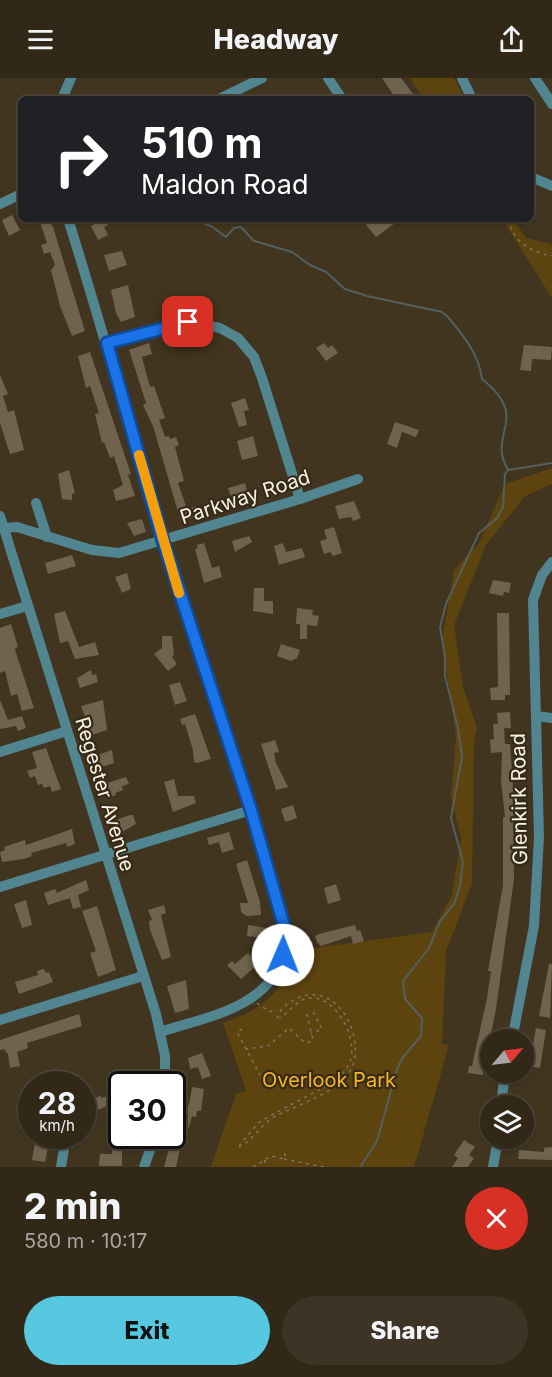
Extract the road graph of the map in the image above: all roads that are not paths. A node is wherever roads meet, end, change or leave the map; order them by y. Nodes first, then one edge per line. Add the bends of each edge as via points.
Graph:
1 (71, 78) edge
2 (262, 78) edge
3 (328, 78) edge
4 (462, 78) edge
5 (535, 78) edge
6 (63, 96) edge
7 (225, 96) edge
8 (340, 96) edge
9 (471, 96) edge
10 (550, 98) edge
11 (534, 178) edge
12 (552, 186) edge
13 (18, 195) edge
14 (0, 204) edge
15 (69, 222) edge
16 (107, 343) junction
17 (358, 479) dead end
18 (300, 499) junction
19 (36, 503) dead end
20 (0, 516) edge
21 (4, 528) junction
22 (47, 537) junction
23 (163, 541) junction
24 (552, 562) edge
25 (27, 606) junction
26 (0, 614) edge
27 (536, 716) junction
28 (552, 718) edge
29 (67, 731) junction
30 (0, 752) edge
31 (251, 810) junction
32 (105, 855) junction
33 (0, 887) edge
34 (143, 976) junction
35 (0, 1020) edge
36 (514, 1029) edge
37 (160, 1032) junction
38 (165, 1071) edge
39 (64, 1149) edge
40 (150, 1149) edge
41 (496, 1149) edge
42 (61, 1167) edge
43 (144, 1167) edge
44 (493, 1167) edge

1 - 6 street
2 - 7 street
3 - 8 street
4 - 9 street
5 - 10 street
11 - 12 street
13 - 14 street
15 - 16 street
16 - 18 street via 188,322 220,328 238,338 254,357
16 - 23 street
17 - 18 street, Parkway Road
18 - 23 street, Parkway Road
19 - 22 street
20 - 21 street, Regester Avenue
21 - 22 street, Parkway Road via 17,527
21 - 25 street, Regester Avenue
22 - 23 street, Parkway Road via 119,553
23 - 31 street
24 - 27 street, Glenkirk Road via 542,575 533,600
25 - 26 street
25 - 29 street, Regester Avenue
27 - 28 street
27 - 36 street, Glenkirk Road via 539,837 534,926
29 - 30 street
29 - 32 street, Regester Avenue
31 - 32 street
31 - 37 street via 284,926 285,945 273,978 253,998
32 - 33 street
32 - 34 street, Regester Avenue
34 - 35 street
34 - 37 street, Regester Avenue
37 - 38 street, Regester Avenue
39 - 42 street
40 - 43 street
41 - 44 street

